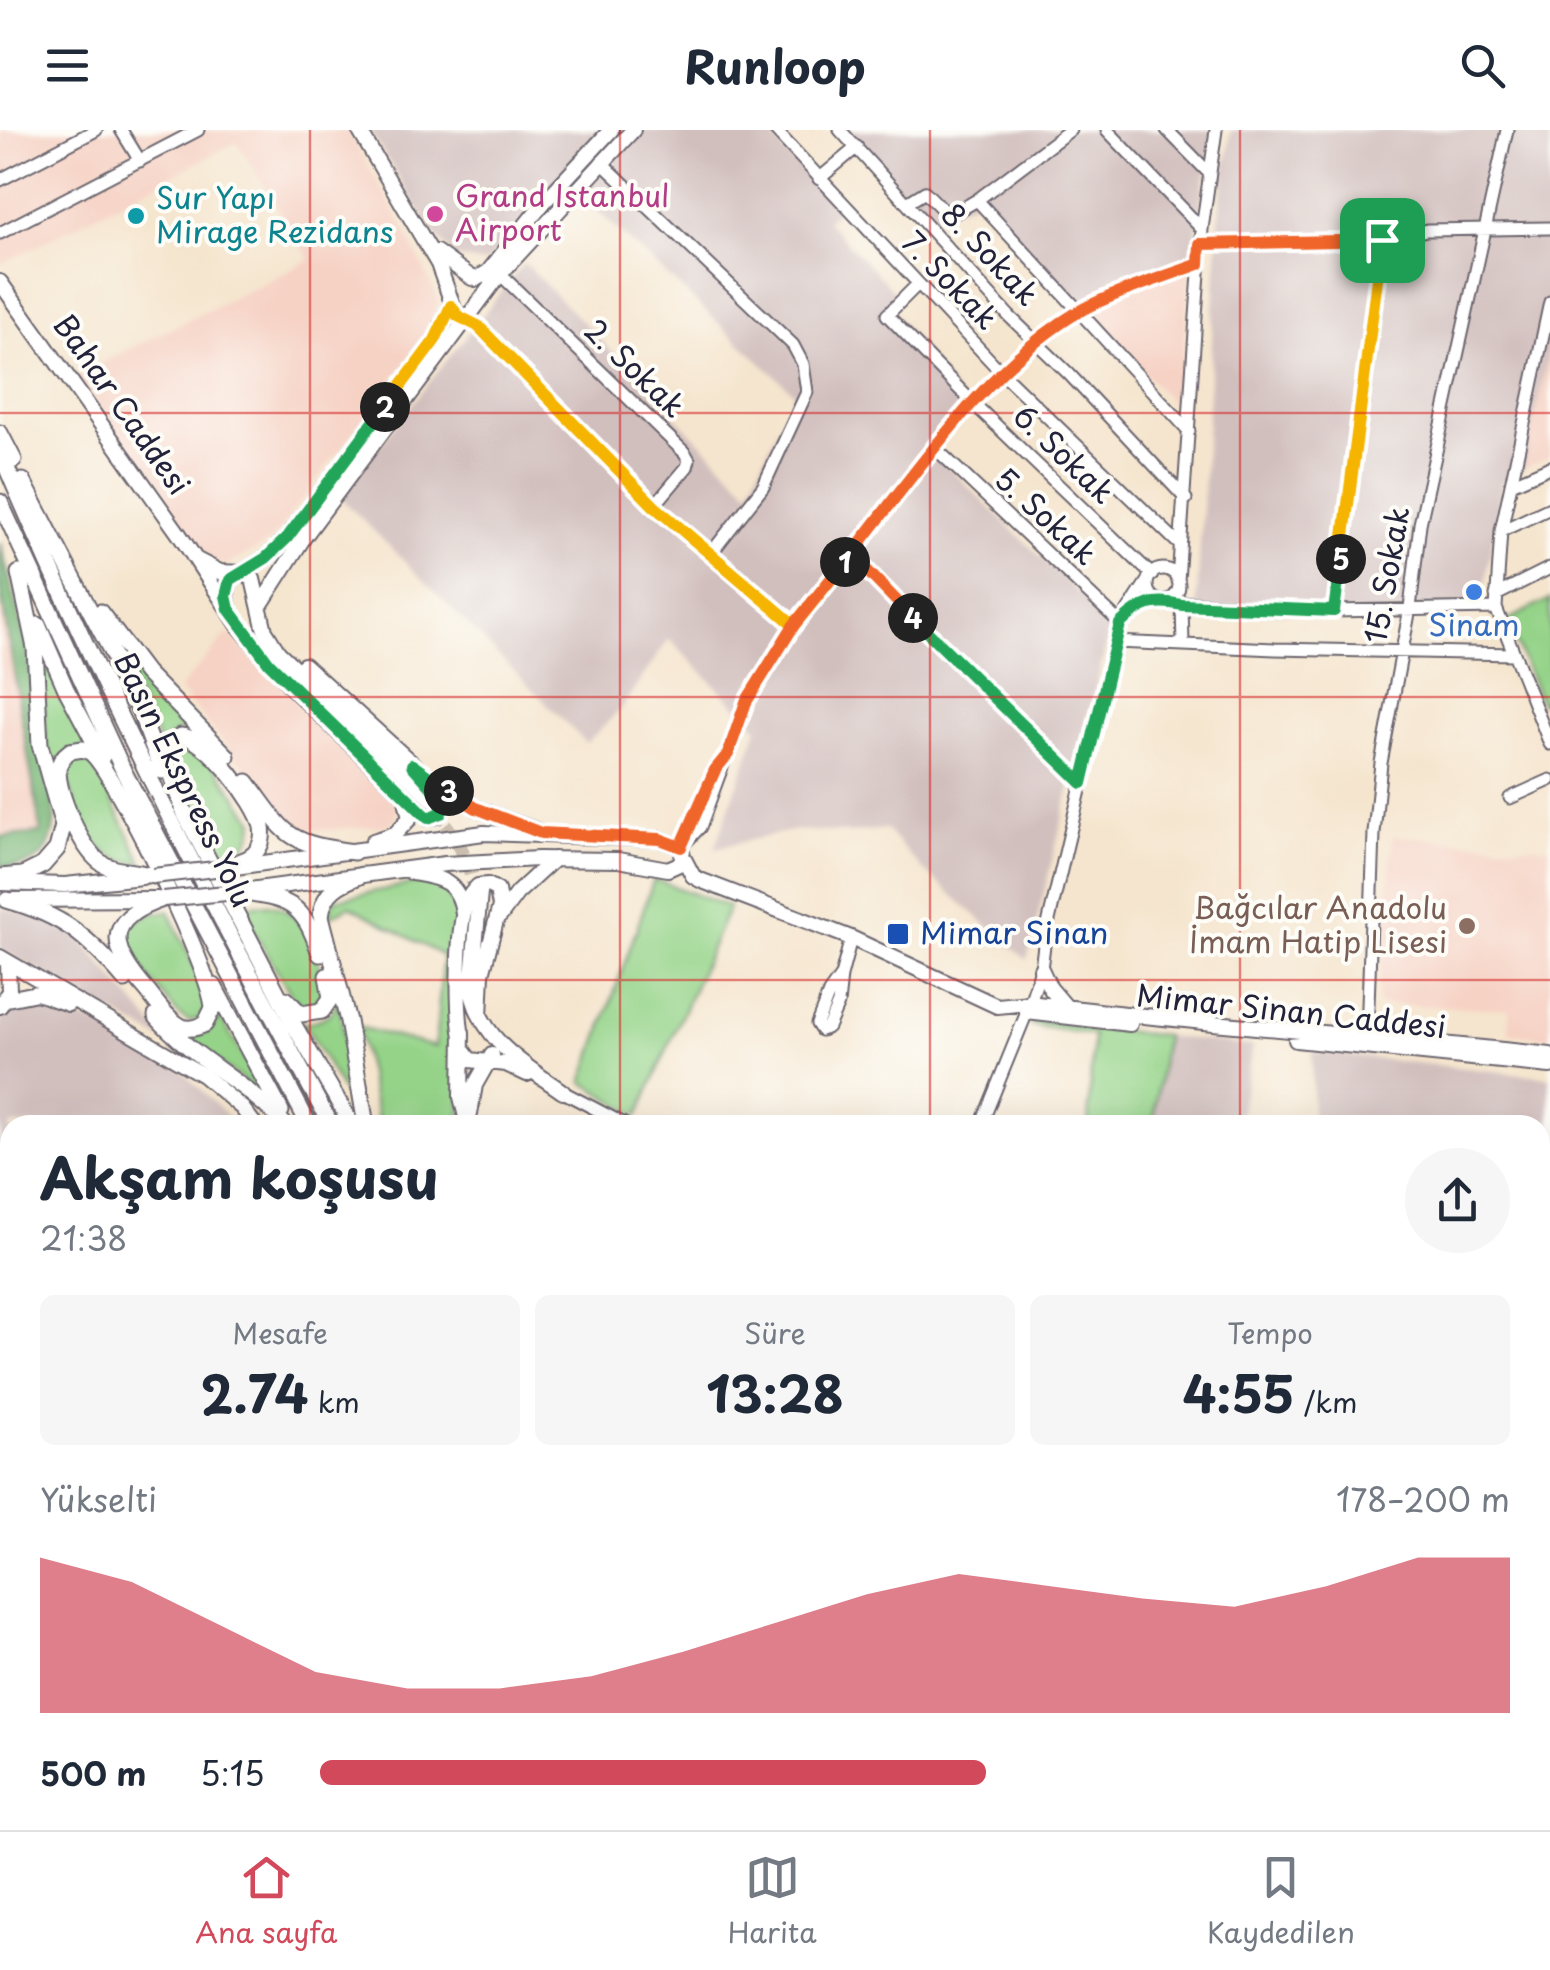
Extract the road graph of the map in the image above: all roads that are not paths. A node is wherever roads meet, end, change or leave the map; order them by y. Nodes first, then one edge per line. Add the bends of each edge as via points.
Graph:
1 (96, 130) edge
2 (121, 130) edge
3 (198, 130) edge
4 (359, 130) edge
5 (612, 130) edge
6 (633, 130) edge
7 (775, 130) edge
8 (840, 130) edge
9 (1070, 130) edge
10 (1107, 130) edge
11 (1168, 130) edge
12 (1216, 130) edge
13 (1507, 130) edge
14 (857, 147) junction
15 (140, 161) junction
16 (601, 162) junction
17 (1209, 173) junction
18 (0, 180) edge
19 (819, 180) junction
20 (977, 200) junction
21 (907, 203) junction
22 (1202, 228) junction
23 (1488, 228) junction
24 (1550, 228) edge
25 (0, 233) edge
26 (422, 236) junction
27 (1382, 240) junction
28 (1200, 244) junction
29 (1199, 264) junction
30 (500, 274) junction
31 (474, 279) junction
32 (0, 282) edge
33 (918, 285) junction
34 (484, 298) junction
35 (451, 303) junction
36 (1549, 309) edge
37 (1079, 312) junction
38 (468, 319) junction
39 (1038, 344) junction
40 (1002, 373) junction
41 (974, 404) junction
42 (1189, 431) junction
43 (0, 433) edge
44 (934, 447) junction
45 (0, 452) edge
46 (1550, 466) edge
47 (1511, 484) junction
48 (1186, 499) junction
49 (0, 502) edge
50 (654, 506) junction
51 (1550, 508) edge
52 (0, 525) edge
53 (1500, 531) junction
54 (1179, 544) junction
55 (712, 552) junction
56 (851, 554) junction
57 (196, 560) junction
58 (67, 566) junction
59 (1550, 568) edge
60 (19, 572) junction
61 (238, 573) junction
62 (1152, 575) junction
63 (1178, 584) junction
64 (1161, 601) junction
65 (1496, 601) junction
66 (1182, 605) junction
67 (1198, 605) junction
68 (1410, 608) junction
69 (229, 609) junction
70 (1334, 611) junction
71 (261, 612) junction
72 (1120, 624) junction
73 (794, 625) junction
74 (1116, 642) junction
75 (254, 643) junction
76 (1184, 645) junction
77 (1399, 652) junction
78 (1514, 654) junction
79 (1550, 744) edge
80 (412, 765) junction
81 (1550, 780) edge
82 (1082, 783) junction
83 (404, 795) junction
84 (1510, 798) dead end
85 (122, 802) junction
86 (186, 814) junction
87 (541, 833) junction
88 (683, 849) junction
89 (354, 852) junction
90 (554, 859) junction
91 (224, 868) junction
92 (392, 871) junction
93 (362, 874) junction
94 (153, 876) junction
95 (0, 880) edge
96 (236, 892) junction
97 (163, 899) junction
98 (4, 900) edge
99 (464, 920) junction
100 (496, 920) junction
101 (852, 938) junction
102 (193, 948) junction
103 (4, 960) edge
104 (1040, 969) junction
105 (270, 975) junction
106 (841, 976) dead end
107 (4, 1002) edge
108 (1028, 1008) junction
109 (1067, 1008) junction
110 (480, 1016) junction
111 (102, 1017) junction
112 (1367, 1035) junction
113 (492, 1038) junction
114 (462, 1043) junction
115 (1550, 1055) edge
116 (488, 1062) junction
117 (1550, 1066) edge
118 (563, 1092) junction
119 (248, 1115) edge
120 (277, 1115) edge
121 (282, 1115) edge
122 (305, 1115) edge
123 (327, 1115) edge
124 (347, 1115) edge
125 (364, 1115) edge
126 (466, 1115) edge
127 (470, 1115) edge
128 (607, 1115) edge
129 (985, 1115) edge
130 (1550, 1789) edge
131 (1550, 1804) edge

1 - 18 street
2 - 15 street
3 - 15 street
4 - 26 main road
5 - 31 main road via 488,272
6 - 16 main road
7 - 19 street, 7. Sokak
8 - 14 street, 8. Sokak
9 - 20 street
10 - 22 street
11 - 17 street
12 - 17 street
13 - 23 street, 15. Sokak
14 - 19 street
14 - 21 street, 8. Sokak
15 - 25 street
16 - 30 main road
16 - 55 street via 793,345 804,364 807,392 763,487
17 - 22 street
19 - 33 street, 7. Sokak
20 - 21 street via 953,214 923,191
20 - 37 street
21 - 39 street, 8. Sokak
22 - 28 street
23 - 24 street
23 - 27 street
23 - 68 street, 15. Sokak via 1420,524
26 - 31 main road
26 - 35 main road
27 - 28 street
27 - 70 street
28 - 29 street
29 - 37 street
29 - 42 street
30 - 34 main road
30 - 50 street, 2. Sokak via 684,452 688,467
31 - 34 main road
31 - 35 main road
32 - 57 main road, Bahar Caddesi
33 - 40 street, 7. Sokak
33 - 41 street, 6. Sokak via 888,315
34 - 38 main road
35 - 38 main road
35 - 61 main road via 435,340 298,525 276,550
36 - 47 street
37 - 39 street
37 - 42 street
38 - 50 street
38 - 71 main road via 306,534
39 - 40 street
39 - 48 street, 8. Sokak
40 - 41 street
40 - 54 street, 7. Sokak
41 - 44 street
41 - 62 street, 6. Sokak
42 - 48 street
43 - 58 highway
44 - 56 street
44 - 72 street, 5. Sokak
45 - 123 highway, Basın Ekspress Yolu via 170,820
46 - 47 street
47 - 53 street
48 - 54 street
49 - 122 highway, Basın Ekspress Yolu via 133,790
50 - 55 street
51 - 53 street
52 - 60 highway
53 - 65 street
54 - 62 street
54 - 63 street
55 - 73 street
56 - 73 street
56 - 82 street
57 - 61 main road
57 - 69 main road, Bahar Caddesi
58 - 86 highway
58 - 89 highway via 146,673 214,740 286,833
59 - 65 street
60 - 85 highway via 52,660
60 - 95 highway via 35,648 40,746 63,826 44,865
61 - 69 main road via 227,586
61 - 71 main road via 253,579
62 - 63 street via 1171,572
62 - 64 street via 1149,593
62 - 72 street
63 - 64 street via 1171,599
63 - 67 street
64 - 66 street
64 - 72 street via 1144,604
65 - 68 street
65 - 78 street
66 - 67 street
66 - 76 street
67 - 70 street
68 - 70 street
68 - 77 street, 15. Sokak
69 - 75 main road, Bahar Caddesi
71 - 75 main road via 278,652 434,806
71 - 80 main road via 276,640
72 - 74 street
73 - 88 street via 746,702 700,827
74 - 76 street
74 - 82 street
75 - 83 main road
76 - 77 street
77 - 78 street
77 - 112 street, 15. Sokak via 1374,832
78 - 79 street
80 - 83 main road via 441,797 441,813 428,818
80 - 87 main road via 476,808
81 - 84 street
82 - 104 street
83 - 89 main road via 410,818 404,826
85 - 94 highway via 90,752 64,756 61,785 86,848 112,868
85 - 102 highway
86 - 91 highway via 165,758 181,736 211,752 260,820 258,849
86 - 105 highway
87 - 88 main road via 660,839
87 - 89 main road
88 - 90 main road via 668,869
88 - 101 main road via 686,866 700,880
89 - 91 main road
90 - 92 main road
90 - 100 main road
91 - 94 main road, bridge
92 - 93 main road
92 - 99 main road via 450,883
93 - 96 main road
93 - 125 highway via 330,892 321,916
94 - 95 main road via 64,885
96 - 97 main road, bridge
96 - 105 highway via 274,896 304,916 331,989 328,1006 300,1014
97 - 98 main road
97 - 102 highway via 132,912 121,924 117,947 164,1011 192,1029 213,1008
98 - 120 highway via 52,914 86,936 176,1037
99 - 100 main road via 468,899 488,885 500,898
99 - 114 main road via 457,1010
100 - 110 main road
101 - 106 street
101 - 108 main road via 996,1006
102 - 121 highway
103 - 107 main road via 11,979
103 - 111 main road
104 - 108 street
104 - 109 main road
105 - 124 highway
107 - 111 main road via 37,993
108 - 109 main road, Mimar Sinan Caddesi
108 - 117 main road, Mimar Sinan Caddesi
108 - 129 street
109 - 112 main road, Mimar Sinan Caddesi
110 - 113 main road
110 - 114 main road via 471,990 478,900
111 - 119 main road via 203,1075
112 - 115 main road, Mimar Sinan Caddesi
113 - 116 main road
113 - 118 main road
114 - 116 main road via 470,1060
114 - 126 main road
116 - 118 main road
116 - 127 main road
118 - 128 street
130 - 131 street

